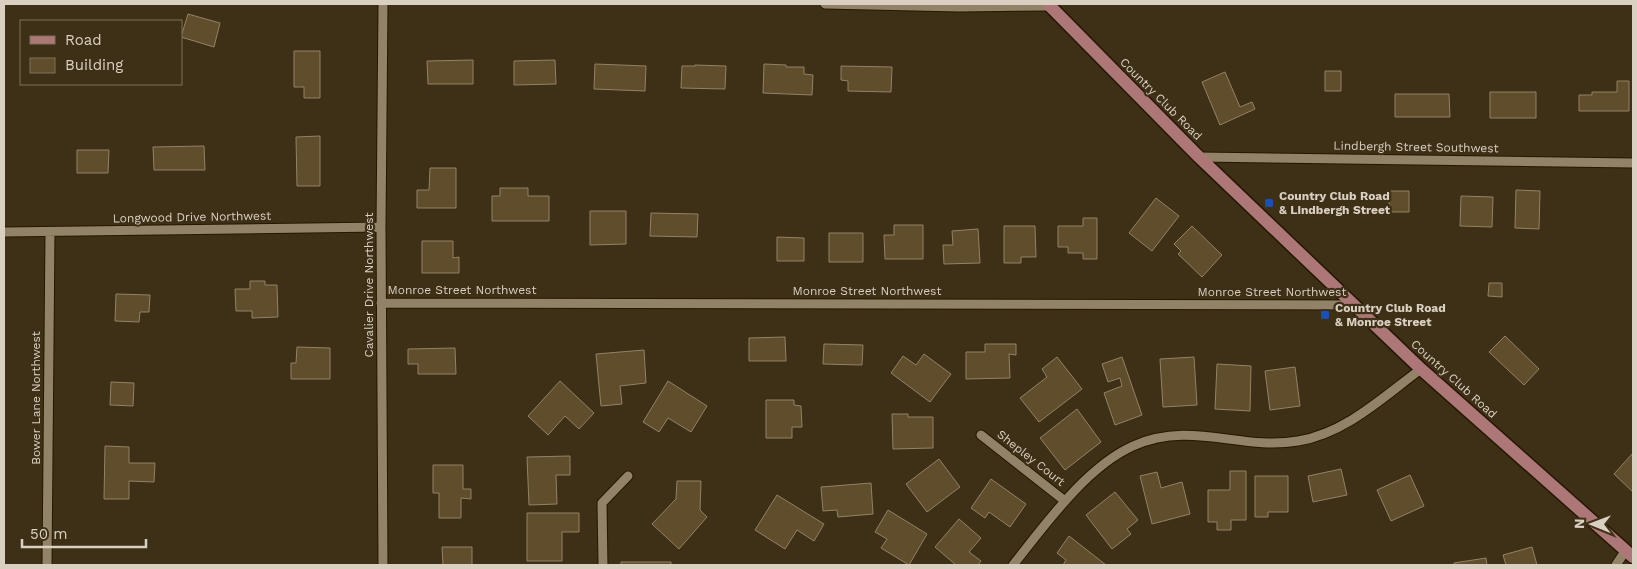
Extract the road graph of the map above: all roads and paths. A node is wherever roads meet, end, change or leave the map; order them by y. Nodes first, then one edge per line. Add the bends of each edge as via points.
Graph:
1 (383, 4) edge
2 (825, 4) edge
3 (858, 4) edge
4 (1049, 5) edge
5 (1199, 157) junction
6 (1633, 162) edge
7 (381, 227) junction
8 (4, 232) edge
9 (50, 232) junction
10 (381, 303) junction
11 (1354, 305) junction
12 (1421, 369) junction
13 (981, 434) dead end
14 (628, 476) dead end
15 (1064, 500) junction
16 (1630, 554) edge
17 (47, 565) edge
18 (383, 565) edge
19 (603, 565) edge
20 (1013, 565) edge
21 (1616, 565) edge

1 - 7 street, Cavalier Drive Northwest
2 - 3 street
3 - 4 street
4 - 5 main road, Country Club Road
5 - 6 street, Lindbergh Street Southwest
5 - 11 main road, Country Club Road
7 - 9 street, Longwood Drive Northwest
7 - 10 street, Cavalier Drive Northwest
8 - 9 street, Longwood Drive Northwest
9 - 17 street, Bower Lane Northwest
10 - 11 street, Monroe Street Northwest
10 - 18 street, Cavalier Drive Northwest
11 - 12 main road, Country Club Road
12 - 15 street via 1359,415 1319,436 1267,443 1199,434 1154,438 1113,457
12 - 16 main road, Country Club Road
13 - 15 street, Shepley Court
14 - 19 street via 602,503
15 - 20 street
16 - 21 street

